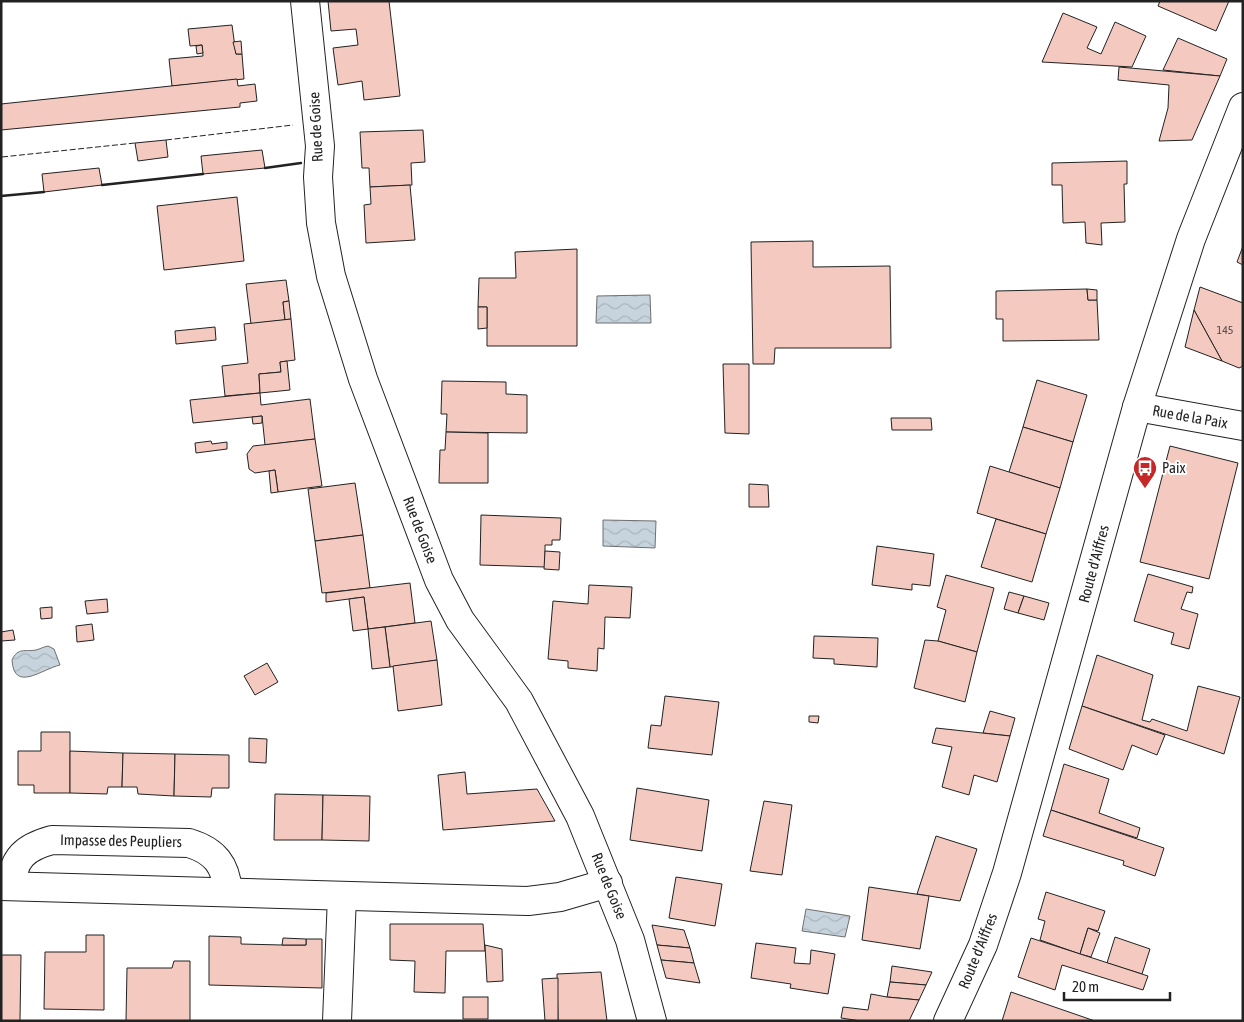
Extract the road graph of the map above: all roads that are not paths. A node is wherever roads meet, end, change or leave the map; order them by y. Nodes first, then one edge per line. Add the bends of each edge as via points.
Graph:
1 (305, 1) edge
2 (1243, 107) edge
3 (1137, 408) junction
4 (1243, 426) edge
5 (608, 883) junction
6 (7, 886) edge
7 (228, 892) junction
8 (342, 896) junction
9 (337, 1021) edge
10 (652, 1021) edge
11 (948, 1021) edge

1 - 5 street, Rue de Goise via 320,146 321,223 331,276 363,379 439,580 460,620 510,687 537,734 580,816
2 - 3 street, Route d'Aiffres via 1191,239
3 - 4 street, Rue de la Paix
3 - 11 street, Route d'Aiffres via 1007,873 983,945
5 - 8 street, Impasse des Peupliers via 560,897 528,901
5 - 10 street, Rue de Goise via 630,940
6 - 7 street, Impasse des Peupliers
6 - 7 street, Impasse des Peupliers via 20,857 37,844 52,840 189,843 214,854 227,876
7 - 8 street, Impasse des Peupliers
8 - 9 street

